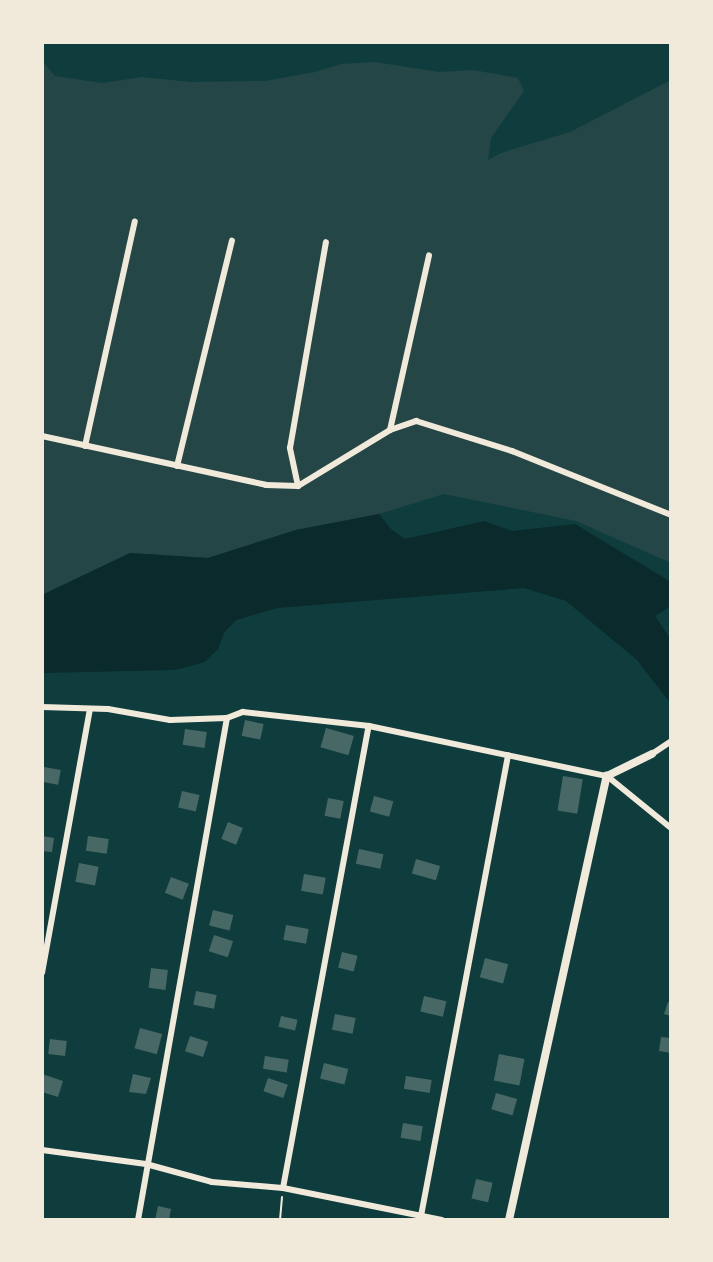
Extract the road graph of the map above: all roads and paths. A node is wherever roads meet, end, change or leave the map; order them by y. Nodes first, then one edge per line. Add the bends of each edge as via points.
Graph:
1 (135, 221) dead end
2 (232, 241) dead end
3 (326, 243) dead end
4 (429, 255) dead end
5 (390, 430) junction
6 (42, 436) edge
7 (85, 446) junction
8 (177, 466) junction
9 (298, 486) junction
10 (671, 514) edge
11 (42, 707) edge
12 (90, 710) junction
13 (227, 718) junction
14 (369, 726) junction
15 (671, 741) edge
16 (652, 754) joint
17 (508, 755) junction
18 (607, 776) junction
19 (671, 828) edge
20 (42, 973) edge
21 (42, 1150) edge
22 (146, 1164) junction
23 (284, 1188) junction
24 (421, 1216) junction
25 (138, 1220) edge
26 (280, 1220) edge
27 (442, 1220) edge
28 (509, 1220) edge

1 - 7 street
2 - 8 street
3 - 9 street via 290,448
4 - 5 street
5 - 9 street
5 - 10 street via 416,421 512,451
6 - 7 street
7 - 8 street
8 - 9 street via 266,485
11 - 12 street
12 - 13 street via 108,709 170,720
12 - 20 street
13 - 14 street via 243,712
13 - 22 street
14 - 17 street
14 - 23 street
15 - 16 street
16 - 18 street
17 - 18 street
17 - 24 street
18 - 19 street
18 - 28 street
21 - 22 street
22 - 23 street via 212,1182
22 - 25 street
23 - 24 street
23 - 26 path
24 - 27 street

